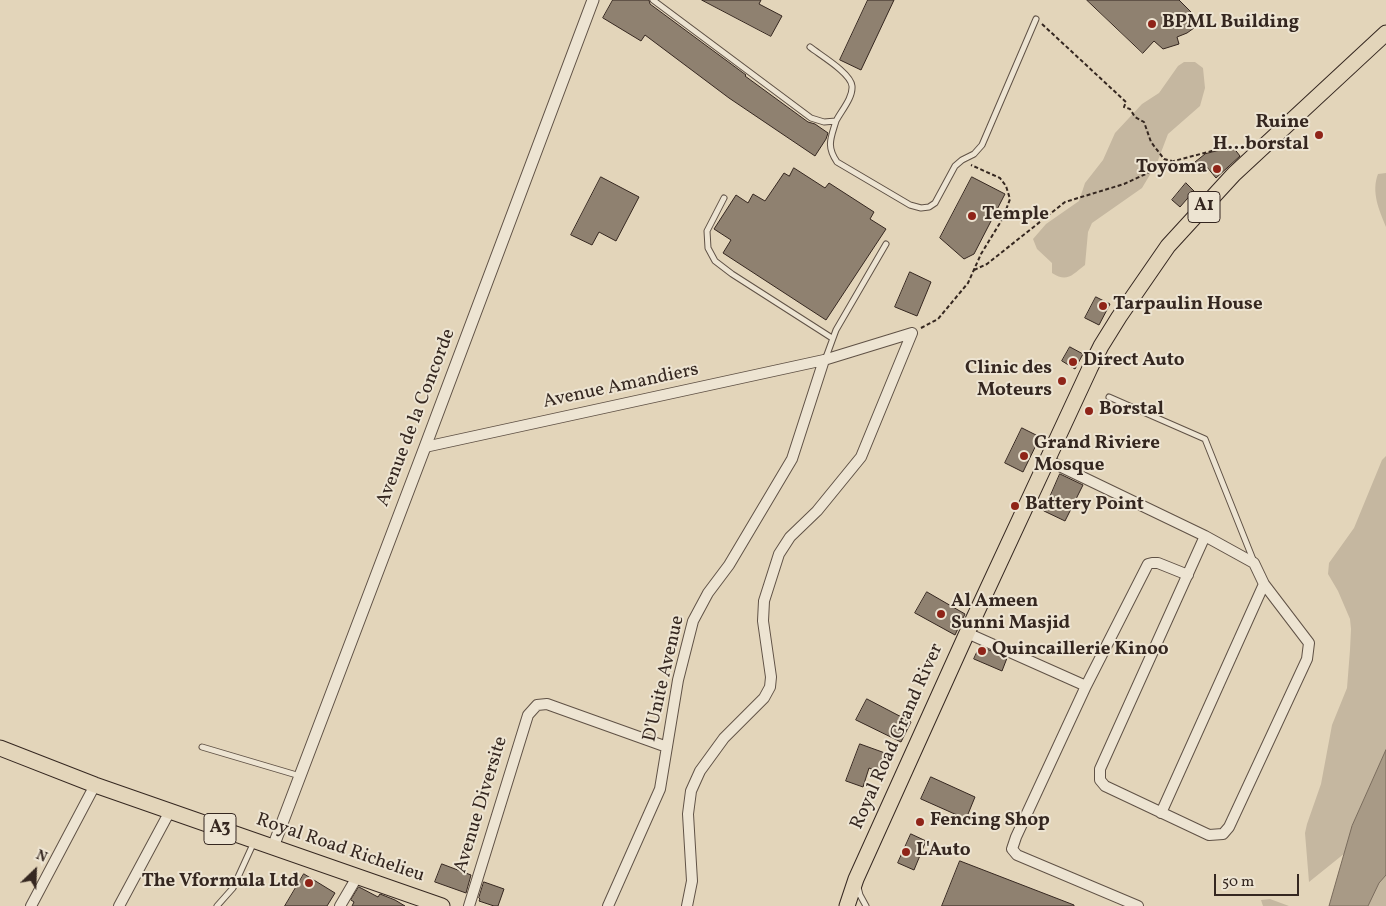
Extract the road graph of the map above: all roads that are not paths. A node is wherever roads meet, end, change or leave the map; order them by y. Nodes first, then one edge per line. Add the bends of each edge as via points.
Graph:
1 (653, 0) edge
2 (590, 2) edge
3 (1036, 19) road end
4 (1386, 33) edge
5 (810, 46) dead end
6 (836, 121) junction
7 (724, 198) dead end
8 (886, 244) dead end
9 (832, 338) junction
10 (824, 360) junction
11 (1109, 397) dead end
12 (425, 447) junction
13 (1047, 460) junction
14 (1205, 536) junction
15 (1254, 563) junction
16 (1188, 575) junction
17 (1264, 584) junction
18 (967, 633) junction
19 (1086, 686) junction
20 (202, 747) dead end
21 (666, 747) junction
22 (0, 748) edge
23 (300, 776) junction
24 (95, 785) junction
25 (170, 811) junction
26 (1161, 814) junction
27 (254, 841) junction
28 (273, 847) junction
29 (356, 877) junction
30 (856, 879) junction
31 (32, 906) edge
32 (119, 906) edge
33 (217, 906) edge
34 (340, 906) edge
35 (442, 906) edge
36 (469, 906) edge
37 (608, 906) edge
38 (687, 906) edge
39 (847, 906) edge
40 (866, 906) edge
41 (1138, 906) edge

1 - 6 lane via 811,118
2 - 12 street, Avenue de la Concorde
3 - 6 lane via 982,145 955,166 936,202 929,207 910,205 837,162 829,144
4 - 13 main road, Royal Road Grand River / A1 via 1234,174 1168,246 1101,346
5 - 6 lane via 847,75 852,85 849,98
7 - 9 lane via 707,232 708,248 714,261
8 - 9 lane
9 - 10 lane
10 - 12 street, Avenue Amandiers
10 - 21 street, D'Unite Avenue via 792,459 693,621
10 - 38 street, Avenue Amandiers via 912,333 860,457 779,554 764,600 770,687 764,698 724,738 700,771 691,791 688,814 692,881
11 - 15 lane via 1205,439
12 - 23 street, Avenue de la Concorde
13 - 14 street
13 - 18 main road, Royal Road Grand River / A1
14 - 15 street
14 - 16 street
15 - 17 street
16 - 19 street via 1158,564 1148,564
16 - 26 street via 1100,769 1100,780 1105,786
17 - 26 street
17 - 26 street via 1309,643 1307,659 1227,831 1209,836
18 - 19 street
18 - 30 main road, Royal Road Grand River / A1
19 - 41 street via 1012,850 1017,855
20 - 23 lane
21 - 36 street, Avenue Diversite via 547,704 538,705 528,715
21 - 37 street, D'Unite Avenue via 660,789
22 - 24 main road, Royal Road Richelieu / A3
23 - 28 street, Avenue de la Concorde
24 - 25 main road, Royal Road Richelieu / A3
24 - 31 street
25 - 27 main road, Royal Road Richelieu / A3
25 - 32 street
27 - 28 main road, Royal Road Richelieu / A3
27 - 33 lane via 233,888
28 - 29 main road, Royal Road Richelieu / A3
29 - 34 street
29 - 35 main road, Royal Road Richelieu / A3
30 - 39 main road, Royal Road Grand River / A1
30 - 40 lane

